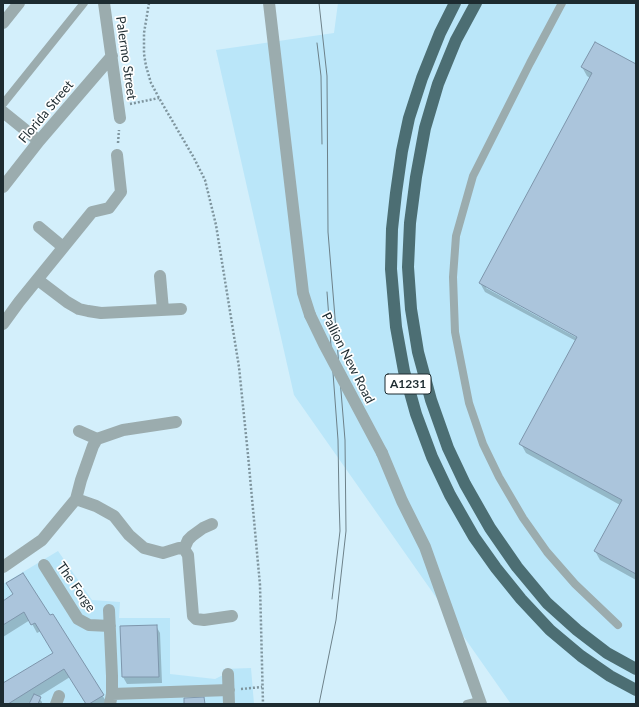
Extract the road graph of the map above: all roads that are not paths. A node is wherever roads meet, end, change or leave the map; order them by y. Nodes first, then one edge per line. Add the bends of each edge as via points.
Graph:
1 (19, 3) edge
2 (84, 3) edge
3 (104, 3) edge
4 (269, 3) edge
5 (455, 3) edge
6 (476, 3) edge
7 (562, 3) edge
8 (3, 23) edge
9 (112, 56) junction
10 (3, 104) edge
11 (3, 112) edge
12 (119, 112) road end
13 (40, 141) junction
14 (117, 155) road end
15 (3, 187) edge
16 (39, 227) dead end
17 (63, 247) junction
18 (160, 276) dead end
19 (38, 280) junction
20 (181, 309) dead end
21 (163, 310) junction
22 (3, 324) edge
23 (176, 422) dead end
24 (79, 431) dead end
25 (97, 439) junction
26 (76, 499) junction
27 (212, 524) dead end
28 (184, 549) junction
29 (44, 565) dead end
30 (3, 567) edge
31 (109, 610) dead end
32 (232, 616) dead end
33 (618, 625) dead end
34 (110, 626) junction
35 (636, 669) edge
36 (228, 674) dead end
37 (229, 690) junction
38 (636, 690) edge
39 (111, 699) edge
40 (480, 702) edge
41 (229, 704) edge
42 (467, 704) edge

1 - 8 street
2 - 10 lane
3 - 9 street, Palermo Street
4 - 40 street, Pallion New Road, bridge via 303,293 310,315 382,453 424,547
5 - 38 highway, A1231 via 422,78 402,151 396,193 391,269 396,328 404,371 432,457 474,537 496,568 550,630 581,656
6 - 35 highway, A1231 via 456,40 438,84 425,128 416,177 408,268 418,352 430,400 448,448 490,528 517,567 547,603 607,653
7 - 33 lane via 473,176 456,236 453,276 455,332 469,403 483,444 499,477 547,552 575,584
9 - 12 street, Palermo Street
9 - 13 street, Florida Street
11 - 13 street
13 - 15 street, Florida Street
14 - 17 street via 121,192 109,208 92,212
16 - 17 street
17 - 19 street
18 - 21 street
19 - 21 street via 79,309 101,313
19 - 22 street
20 - 21 street
23 - 25 street via 123,430
24 - 25 street
25 - 26 street
26 - 28 street via 110,513 144,548 162,553
26 - 30 street via 42,540
27 - 28 street via 192,536
28 - 32 street via 188,555 193,616 204,620
29 - 34 street, The Forge via 78,619 89,625
31 - 34 street, The Forge
34 - 39 street, The Forge
36 - 37 street
37 - 39 street
37 - 41 street
40 - 42 lane

